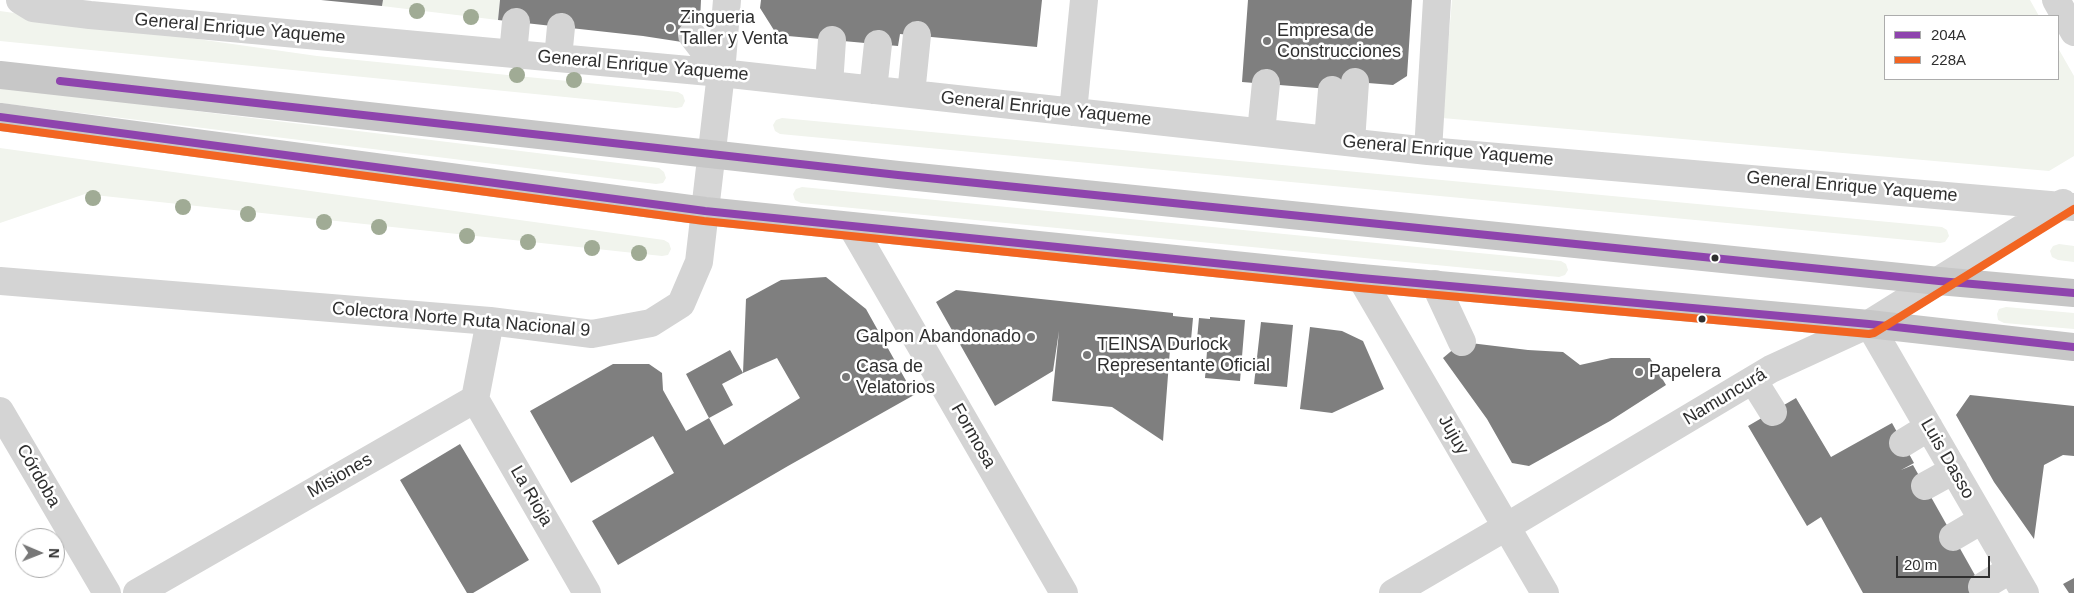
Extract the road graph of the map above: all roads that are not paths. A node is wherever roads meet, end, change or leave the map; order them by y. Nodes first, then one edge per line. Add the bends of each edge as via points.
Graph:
1 (20, 0) edge
2 (727, 0) edge
3 (1084, 0) edge
4 (1437, 0) edge
5 (2056, 0) edge
6 (91, 7) edge
7 (516, 22) dead end
8 (561, 27) dead end
9 (2074, 32) edge
10 (692, 35) dead end
11 (917, 35) dead end
12 (832, 40) dead end
13 (878, 44) dead end
14 (513, 54) junction
15 (558, 58) junction
16 (721, 73) junction
17 (0, 75) edge
18 (1266, 83) dead end
19 (828, 85) junction
20 (1343, 86) dead end
21 (873, 90) junction
22 (911, 94) junction
23 (1073, 112) junction
24 (0, 117) edge
25 (1261, 132) junction
26 (1339, 141) junction
27 (1428, 150) junction
28 (711, 154) junction
29 (2069, 203) edge
30 (705, 211) junction
31 (852, 227) junction
32 (1361, 278) junction
33 (0, 281) edge
34 (1939, 281) junction
35 (1435, 284) junction
36 (2074, 293) edge
37 (490, 322) junction
38 (1869, 324) junction
39 (1462, 342) dead end
40 (2074, 346) edge
41 (1753, 380) junction
42 (475, 398) junction
43 (0, 411) edge
44 (1772, 412) dead end
45 (1929, 427) junction
46 (1903, 443) dead end
47 (1954, 470) junction
48 (1925, 486) dead end
49 (1982, 520) junction
50 (1506, 527) junction
51 (1953, 537) dead end
52 (2011, 569) junction
53 (1982, 587) dead end
54 (107, 593) edge
55 (137, 593) edge
56 (587, 593) edge
57 (1064, 593) edge
58 (1393, 593) edge
59 (1544, 593) edge
60 (2025, 593) edge

1 - 6 street, General Enrique Yaqueme via 33,8
2 - 16 street, Colectora Norte Ruta Nacional 9
3 - 23 street
4 - 27 street
5 - 9 street
6 - 14 street, General Enrique Yaqueme
7 - 14 street
8 - 15 street
10 - 16 street
11 - 22 street
12 - 19 street
13 - 21 street
14 - 15 street, General Enrique Yaqueme
15 - 16 street, General Enrique Yaqueme
16 - 19 street, General Enrique Yaqueme
16 - 28 street, Colectora Norte Ruta Nacional 9
17 - 28 main road
18 - 25 street
19 - 21 street, General Enrique Yaqueme
20 - 26 street
21 - 22 street, General Enrique Yaqueme
22 - 23 street, General Enrique Yaqueme
23 - 25 street, General Enrique Yaqueme
24 - 30 main road
25 - 26 street, General Enrique Yaqueme
26 - 27 street, General Enrique Yaqueme
27 - 29 street, General Enrique Yaqueme
28 - 30 street, Colectora Norte Ruta Nacional 9
28 - 34 main road
29 - 34 street, Namuncurá
30 - 31 main road
30 - 37 street, Colectora Norte Ruta Nacional 9 via 699,262 681,304 651,322 592,334
31 - 32 main road
31 - 57 street, Formosa
32 - 35 main road
32 - 50 street, Jujuy
33 - 37 street, Colectora Norte Ruta Nacional 9
34 - 36 main road
34 - 38 street, Namuncurá
35 - 38 main road
35 - 39 street
37 - 42 street
38 - 40 main road
38 - 41 street, Namuncurá
38 - 45 street, Luis Dasso
41 - 44 street
41 - 50 street, Namuncurá
42 - 55 street, Misiones
42 - 56 street, La Rioja
43 - 54 street, Córdoba
45 - 46 street
45 - 47 street, Luis Dasso
47 - 48 street
47 - 49 street, Luis Dasso
49 - 51 street
49 - 52 street, Luis Dasso
50 - 58 street, Namuncurá
50 - 59 street, Jujuy
52 - 53 street
52 - 60 street, Luis Dasso

